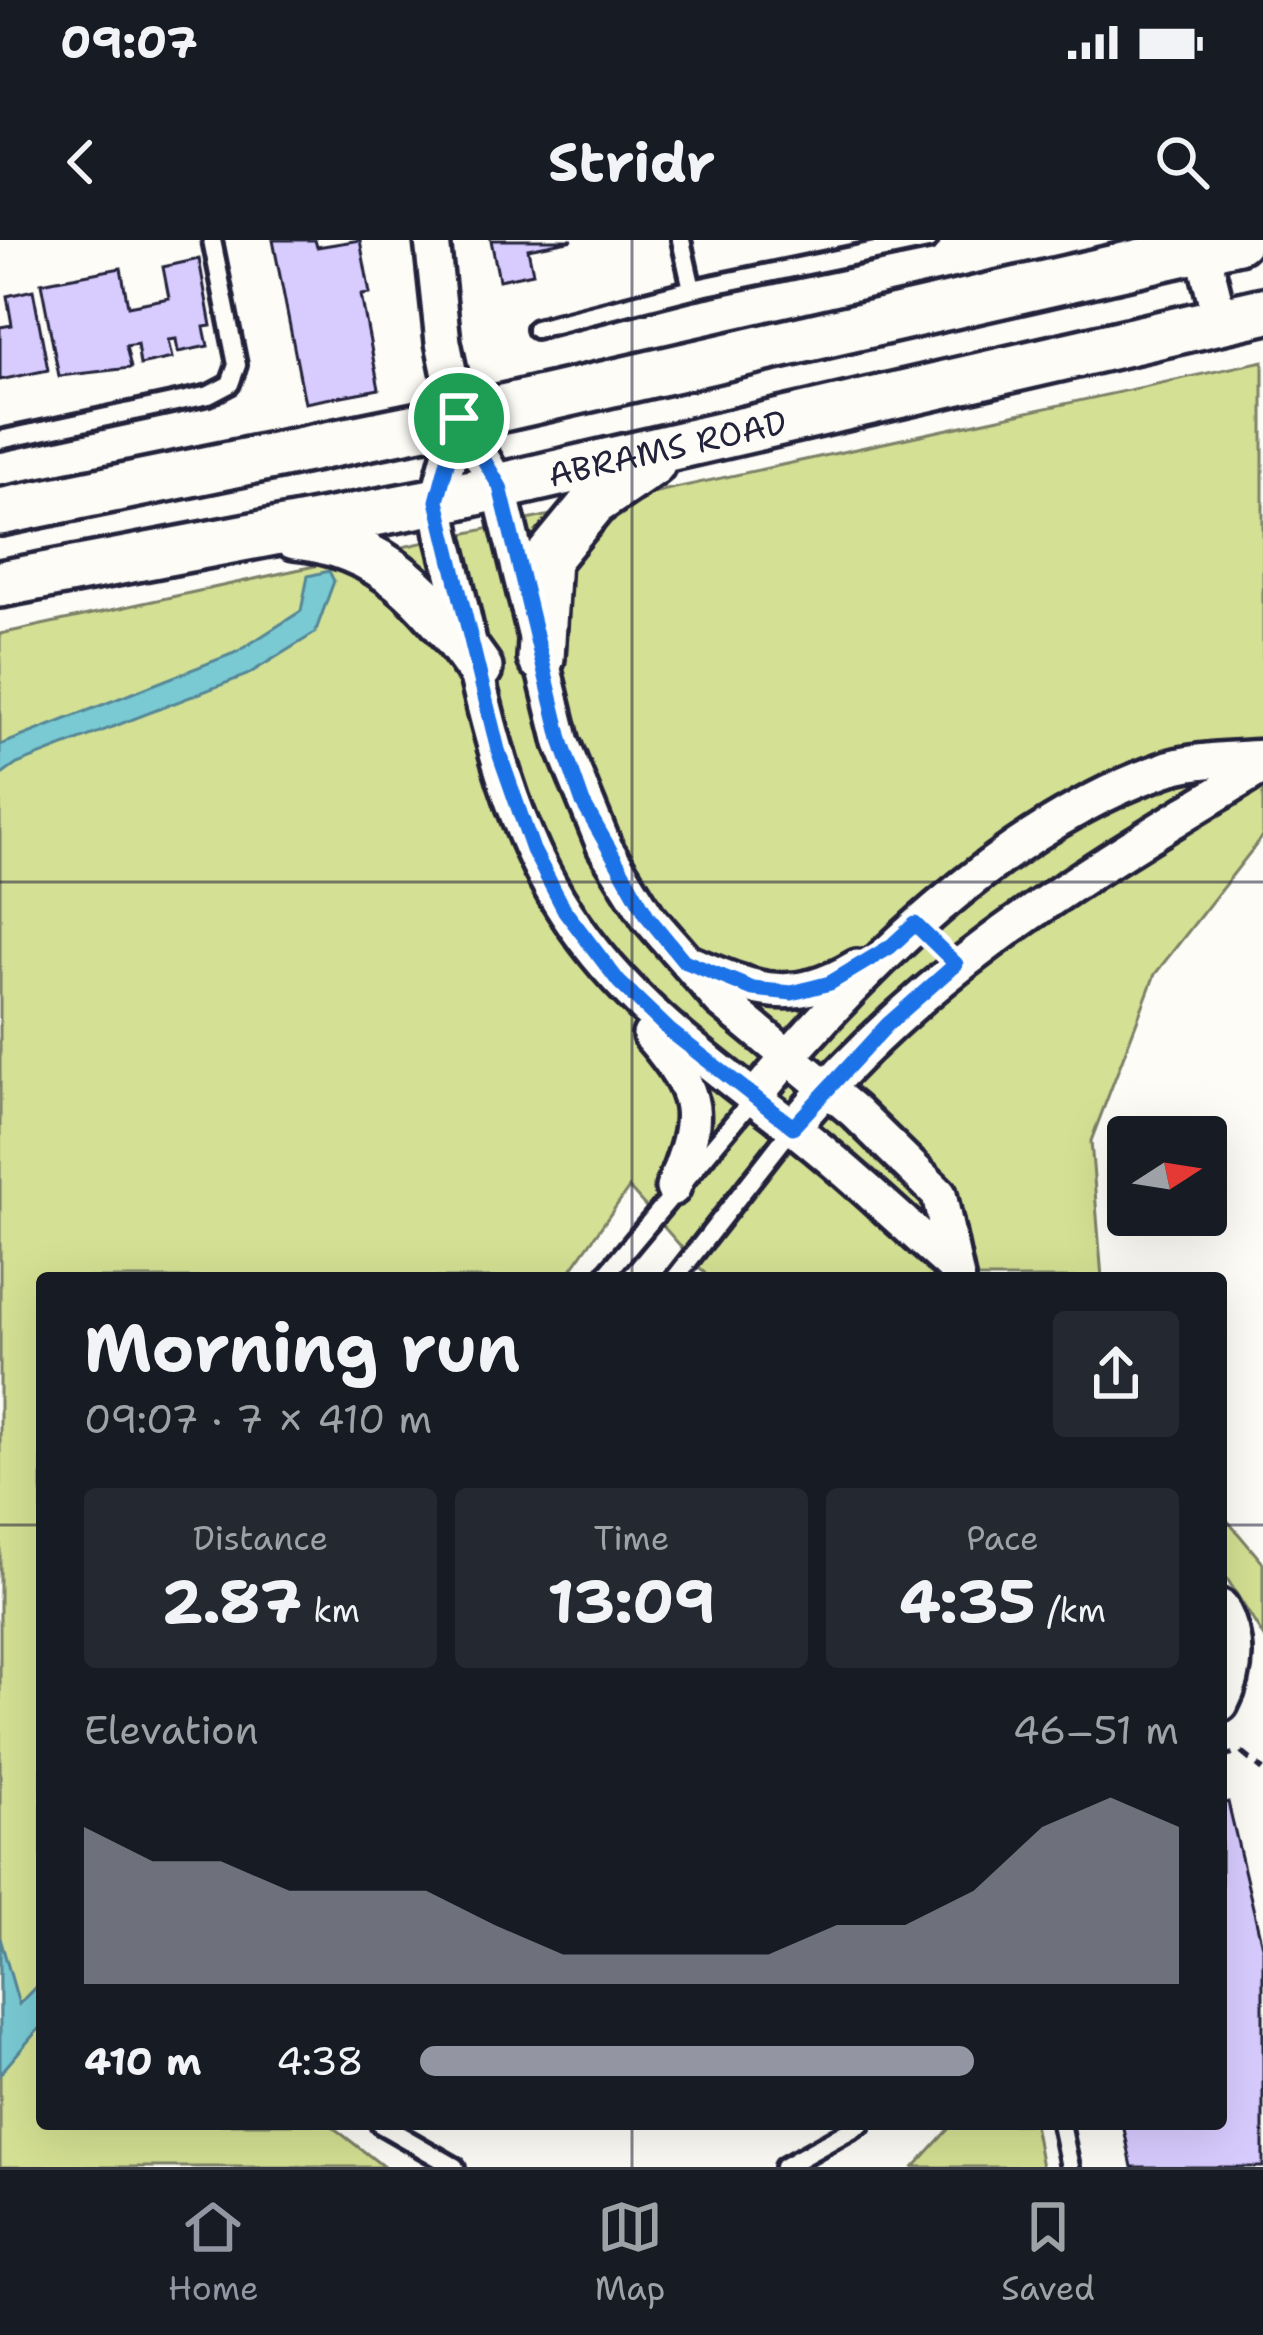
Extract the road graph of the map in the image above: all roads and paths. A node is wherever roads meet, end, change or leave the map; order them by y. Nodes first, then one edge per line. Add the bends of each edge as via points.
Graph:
1 (212, 240) edge
2 (432, 240) edge
3 (681, 240) edge
4 (928, 240) edge
5 (1213, 242) edge
6 (692, 289) junction
7 (1241, 316) edge
8 (536, 329) dead end
9 (459, 418) junction
10 (0, 440) edge
11 (689, 445) junction
12 (500, 487) junction
13 (437, 501) junction
14 (0, 512) edge
15 (214, 541) junction
16 (0, 584) edge
17 (541, 658) junction
18 (479, 668) junction
19 (1263, 757) edge
20 (1263, 766) edge
21 (915, 924) junction
22 (890, 947) junction
23 (684, 961) junction
24 (956, 964) junction
25 (619, 982) junction
26 (786, 1059) junction
27 (826, 1087) junction
28 (753, 1099) junction
29 (793, 1127) junction
30 (673, 1188) junction
31 (953, 1271) edge
32 (610, 1272) edge
33 (680, 1272) edge
34 (1227, 1625) edge
35 (1227, 1688) edge
36 (1227, 1756) edge
37 (1263, 1770) edge
38 (390, 2130) edge
39 (850, 2130) edge
40 (1062, 2130) edge
41 (455, 2167) edge
42 (784, 2167) edge
43 (1070, 2167) edge

1 - 10 lane via 237,365 230,384
2 - 9 street
3 - 6 lane
4 - 6 lane
5 - 7 street
5 - 9 main road
6 - 8 lane
7 - 11 main road, ABRAMS ROAD
9 - 12 street
9 - 13 street
9 - 14 main road
11 - 12 main road, ABRAMS ROAD
11 - 17 main road via 622,479 568,529 547,560
12 - 13 main road, ABRAMS ROAD
12 - 17 street
13 - 15 main road, ABRAMS ROAD
13 - 18 street
15 - 16 main road, ABRAMS ROAD
15 - 18 main road via 297,536 378,560 439,610
17 - 23 street via 583,803 648,917
18 - 25 street via 533,850 565,911
19 - 21 street via 1166,768 1089,804
20 - 24 street via 1110,856
21 - 22 street
21 - 24 street
22 - 23 street via 830,983 792,993 753,989
22 - 26 street
23 - 26 street
24 - 27 street
25 - 28 street
25 - 30 street via 643,1028 689,1085 694,1134
26 - 27 street
26 - 28 street
27 - 29 street
27 - 31 street via 939,1194
28 - 29 street
28 - 30 lane via 701,1167
29 - 31 street
29 - 33 lane
30 - 32 lane
34 - 35 street via 1235,1649
36 - 37 path via 1241,1752
38 - 41 lane
39 - 42 lane
40 - 43 lane

